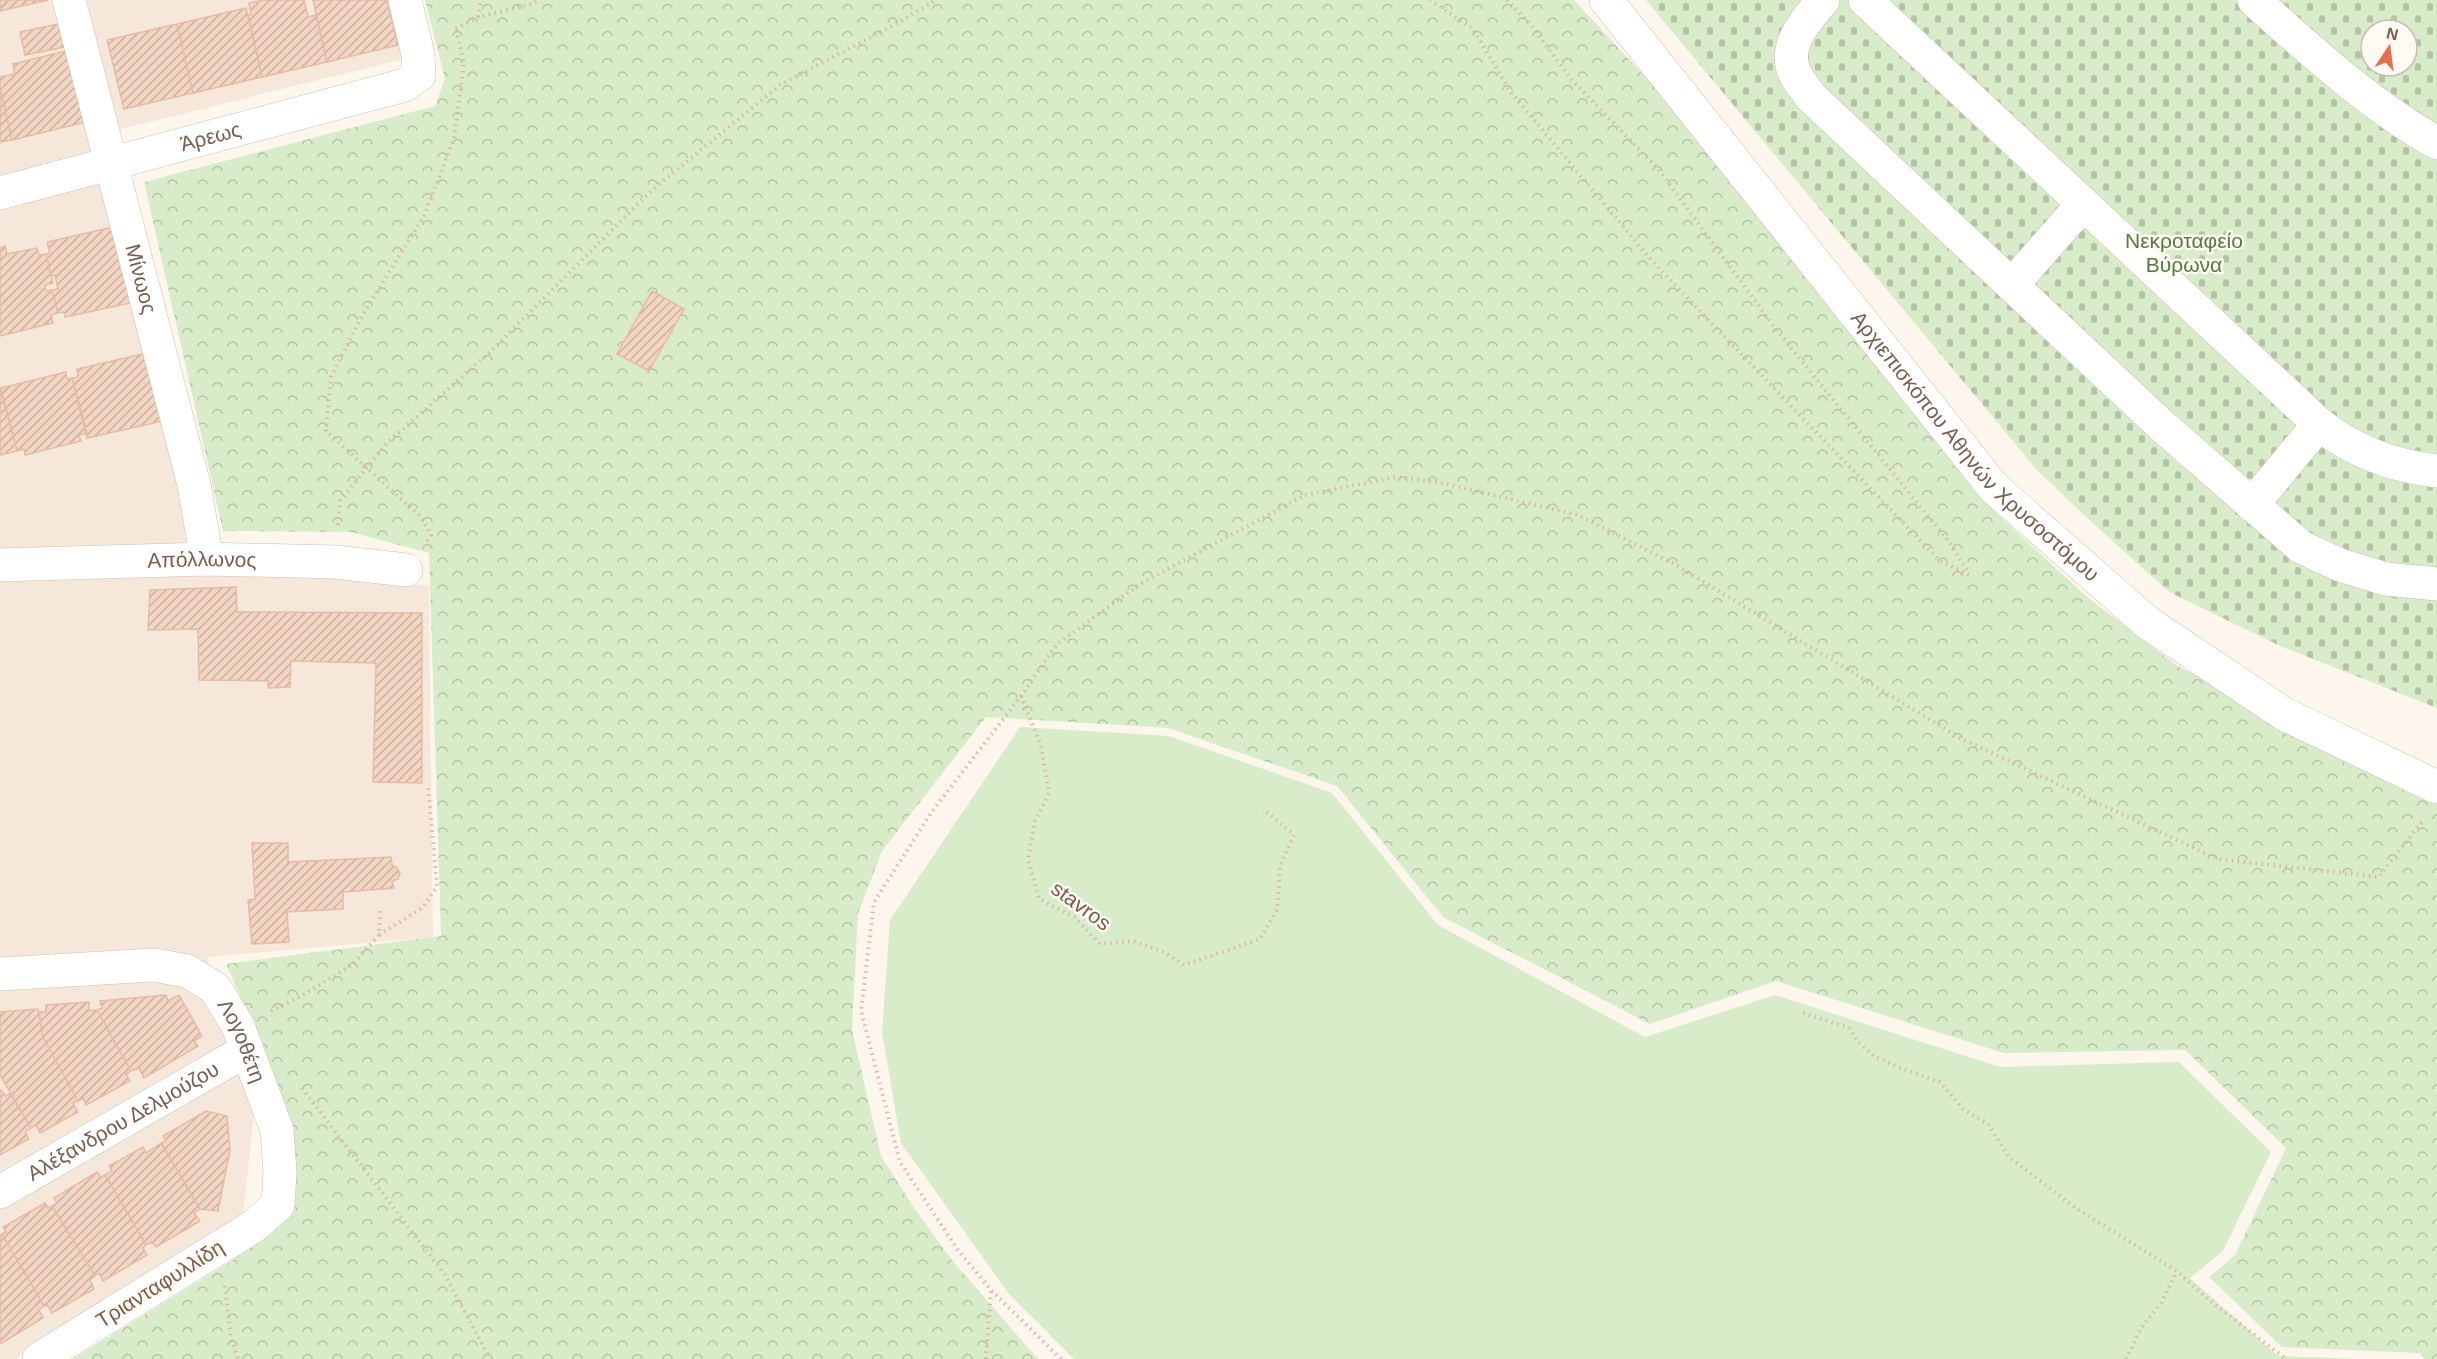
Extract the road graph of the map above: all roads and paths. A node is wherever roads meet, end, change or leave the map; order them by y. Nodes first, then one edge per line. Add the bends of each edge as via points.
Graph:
1 (69, 0) edge
2 (405, 0) edge
3 (481, 0) edge
4 (539, 0) edge
5 (936, 0) edge
6 (1430, 0) edge
7 (1507, 0) edge
8 (1606, 0) edge
9 (1823, 0) edge
10 (1865, 0) edge
11 (2253, 0) edge
12 (478, 17) junction
13 (456, 29) junction
14 (447, 31) dead end
15 (2437, 142) edge
16 (112, 165) junction
17 (0, 193) edge
18 (2083, 204) junction
19 (2012, 285) junction
20 (2319, 424) junction
21 (366, 468) junction
22 (2437, 471) edge
23 (2252, 505) junction
24 (207, 560) junction
25 (336, 562) junction
26 (0, 565) edge
27 (406, 570) joint
28 (2437, 584) edge
29 (1021, 696) junction
30 (428, 784) dead end
31 (2434, 798) edge
32 (1263, 809) dead end
33 (380, 908) dead end
34 (379, 935) junction
35 (0, 974) edge
36 (1803, 1013) dead end
37 (243, 1038) junction
38 (301, 1087) dead end
39 (0, 1192) edge
40 (278, 1205) joint
41 (212, 1252) junction
42 (2177, 1271) junction
43 (991, 1290) junction
44 (39, 1359) edge
45 (238, 1359) edge
46 (490, 1359) edge
47 (986, 1359) edge
48 (1061, 1359) edge
49 (2126, 1359) edge
50 (2286, 1359) edge

1 - 16 street, Μίνωος
2 - 16 street, Άρεως via 419,75 405,85
3 - 12 path
4 - 12 path
5 - 21 path via 780,85 651,191 490,352 387,443
6 - 7 path via 1473,29 1510,91 1651,260 1940,561 1969,575 1950,543 1775,328 1660,171 1572,80
8 - 31 street, Αρχιεπισκόπου Αθηνών Χρυσοστόμου via 1994,488 2148,624 2284,714
9 - 19 street via 1793,42 1791,55 1800,81 1811,97
10 - 18 street
11 - 15 street via 2327,64 2416,131
12 - 13 path
13 - 14 path
13 - 21 path via 464,64 454,139 424,216 362,316 331,377 326,431
16 - 17 street, Άρεως
16 - 24 street, Μίνωος via 194,485
18 - 19 street
18 - 20 street
19 - 23 street
20 - 22 street via 2341,442 2371,455 2415,469
20 - 23 street
21 - 25 path via 340,501
21 - 27 path via 422,518 431,535
23 - 28 street via 2301,547 2340,565 2386,579
24 - 25 street, Απόλλωνος
24 - 26 street, Απόλλωνος
25 - 27 street, Απόλλωνος
29 - 31 path via 1057,644 1140,584 1305,495 1396,477 1438,482 1578,515 1676,565 1960,738 2217,859 2379,877
29 - 32 path, stavros via 1041,746 1049,793 1035,821 1028,859 1039,899 1074,917 1100,944 1133,941 1164,952 1184,965 1260,939 1277,910 1280,866 1294,835
29 - 43 path via 931,813 874,902 861,1011 900,1162 958,1250
30 - 34 path via 437,887 422,908
33 - 34 path
34 - 37 path via 352,965
35 - 37 street, Λογοθέτη via 154,965 187,971 215,988
36 - 42 path via 1849,1028 1874,1056 1940,1082 1963,1109 1989,1124 2009,1157 2078,1209
37 - 39 street, Αλέξανδρου Δελμούζου
37 - 40 street, Λογοθέτη via 277,1130
38 - 46 path via 445,1275
40 - 41 street, Τριανταφυλλίδη via 254,1226
41 - 44 street, Τριανταφυλλίδη
41 - 45 path via 223,1275 231,1338
42 - 49 path
42 - 50 path
43 - 47 path
43 - 48 path

